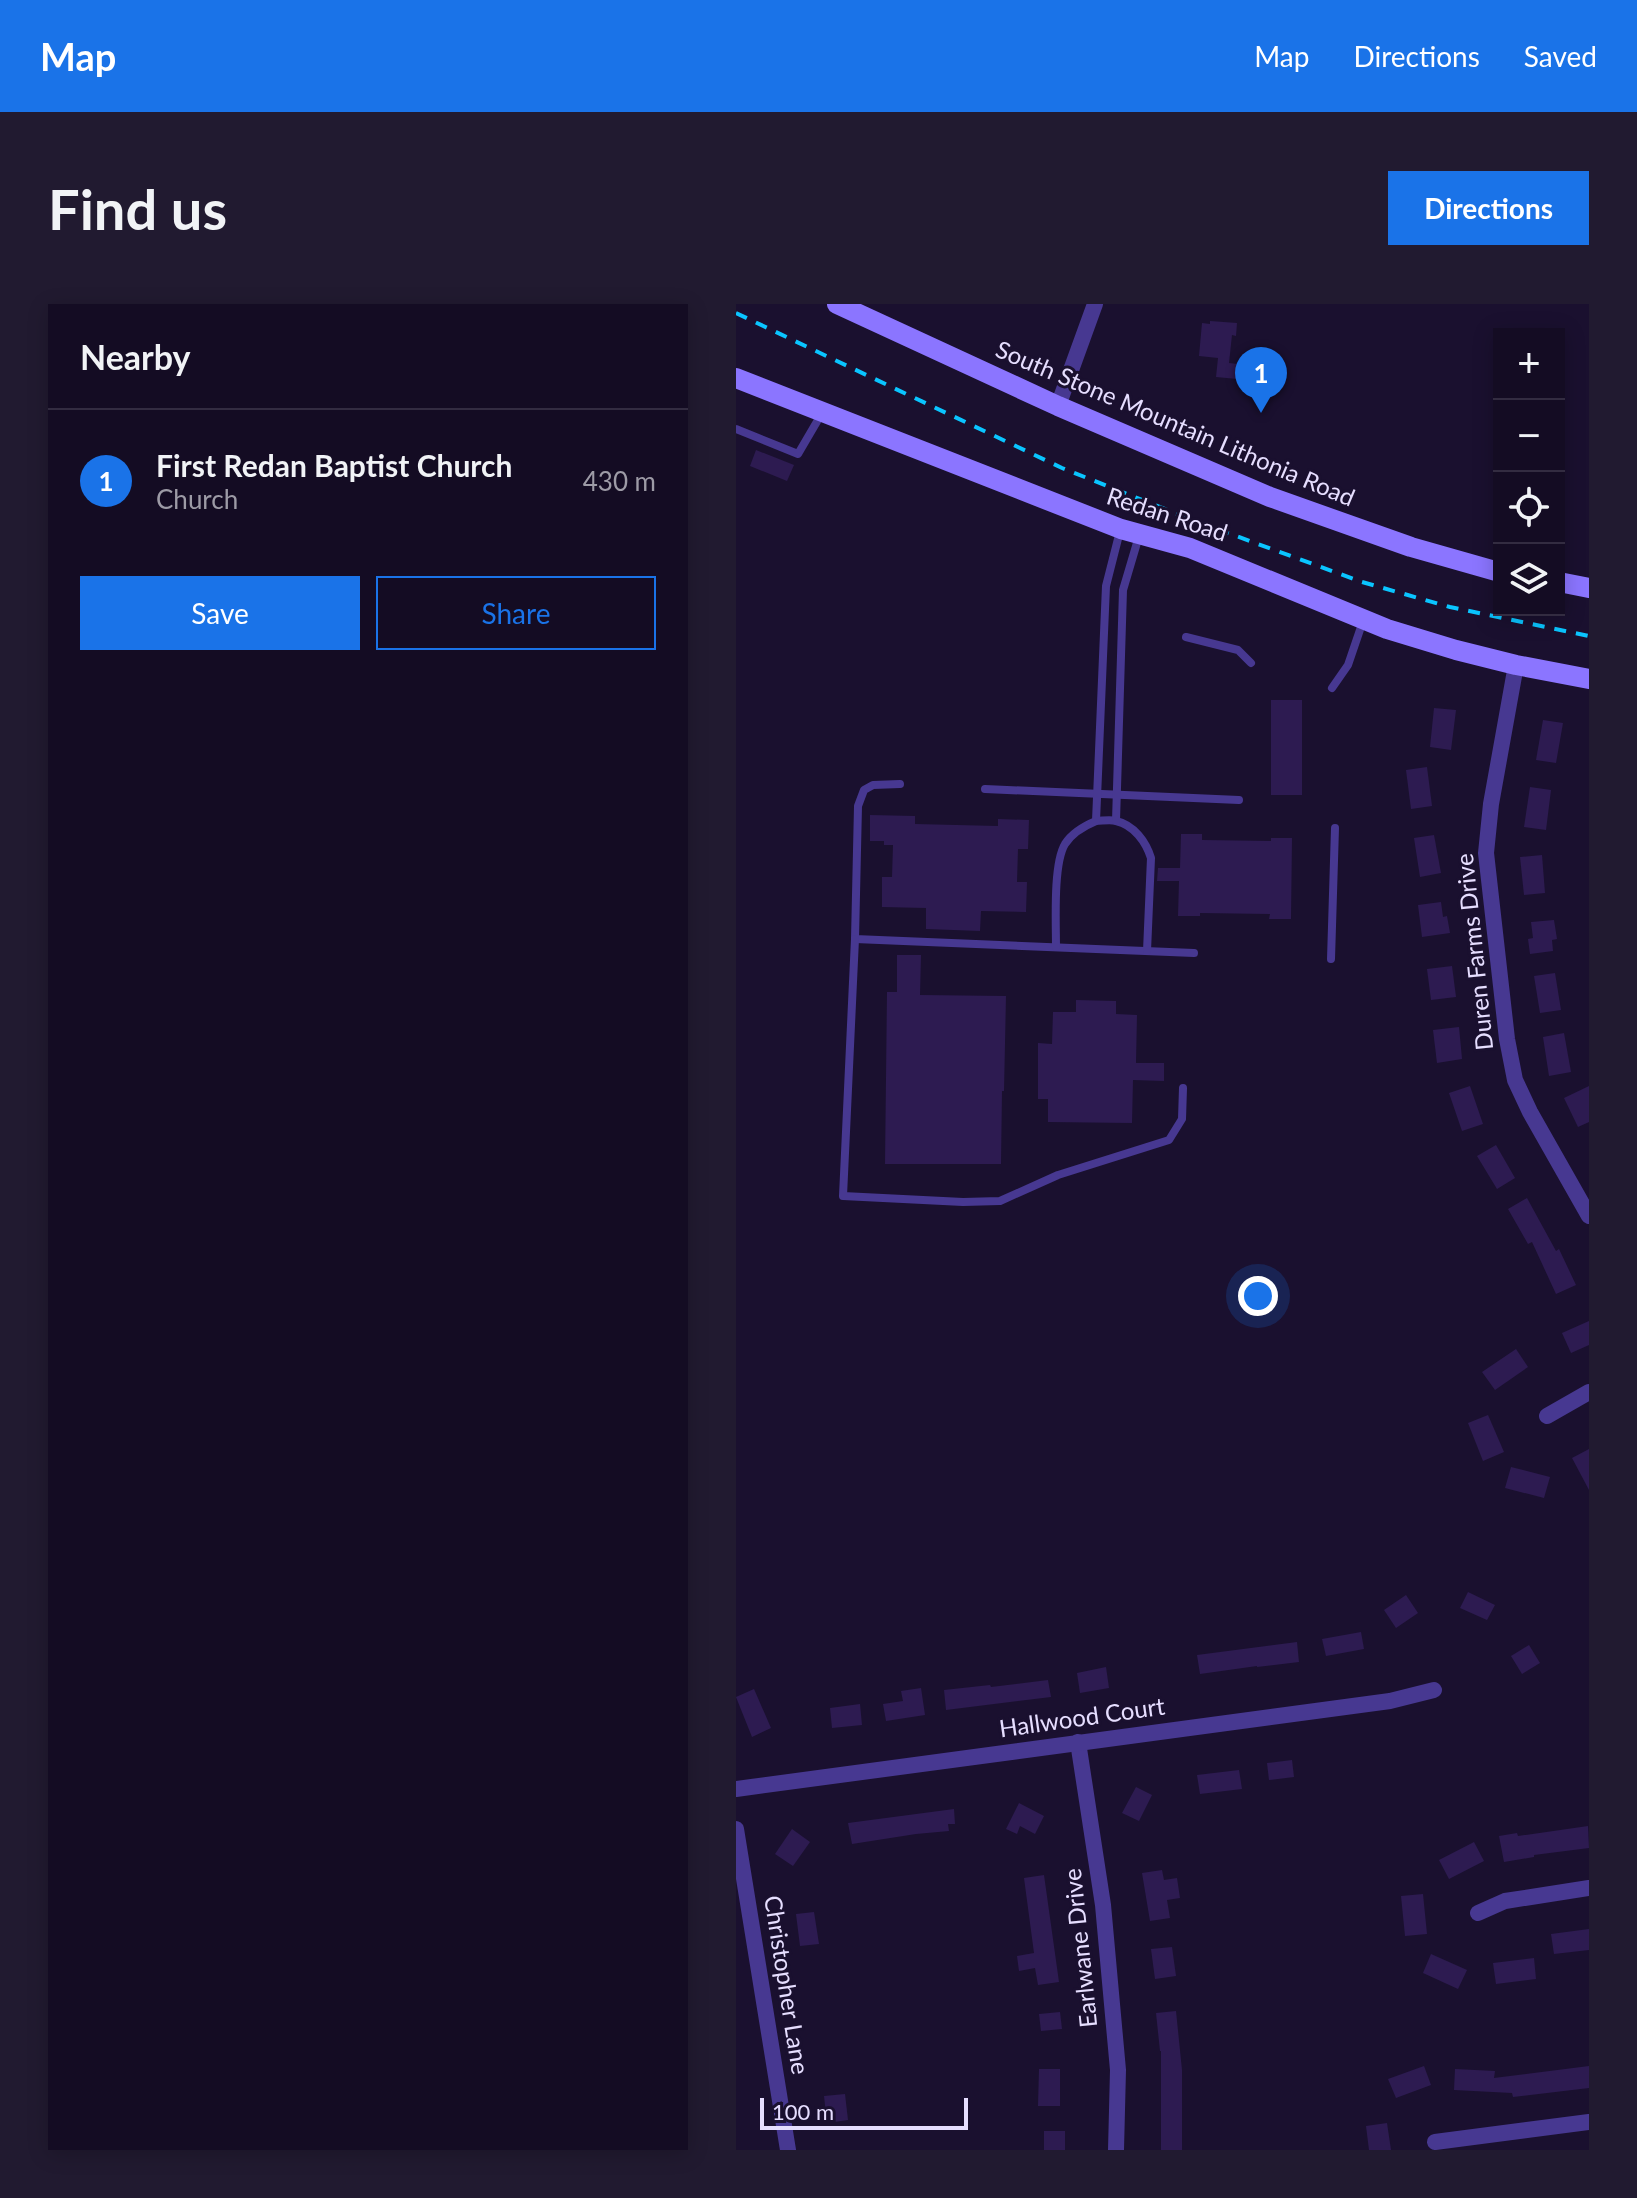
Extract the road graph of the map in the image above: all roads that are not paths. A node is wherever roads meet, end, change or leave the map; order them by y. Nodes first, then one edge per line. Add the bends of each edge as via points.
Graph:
1 (837, 304) edge
2 (1095, 304) edge
3 (736, 378) edge
4 (1058, 406) junction
5 (823, 412) junction
6 (736, 429) edge
7 (1130, 531) junction
8 (1493, 570) edge
9 (1565, 583) edge
10 (1106, 586) junction
11 (1589, 588) edge
12 (1123, 590) junction
13 (1364, 620) junction
14 (1186, 637) dead end
15 (1251, 663) dead end
16 (1516, 665) junction
17 (1589, 679) edge
18 (1332, 688) dead end
19 (900, 784) dead end
20 (985, 789) dead end
21 (1097, 794) junction
22 (1117, 795) junction
23 (1239, 800) dead end
24 (1096, 821) junction
25 (1116, 821) junction
26 (1335, 828) dead end
27 (855, 939) junction
28 (1056, 947) junction
29 (1147, 951) junction
30 (1194, 953) dead end
31 (1331, 959) dead end
32 (1183, 1088) dead end
33 (1589, 1216) edge
34 (1589, 1392) edge
35 (1547, 1416) dead end
36 (1434, 1690) dead end
37 (1078, 1742) junction
38 (736, 1789) edge
39 (736, 1829) edge
40 (1589, 1888) edge
41 (1478, 1913) dead end
42 (1589, 2122) edge
43 (1435, 2142) dead end
44 (788, 2150) edge
45 (1116, 2150) edge

1 - 4 main road, South Stone Mountain Lithonia Road
2 - 4 street
3 - 5 main road, Redan Road
4 - 8 main road, South Stone Mountain Lithonia Road via 1333,521
5 - 6 lane via 798,454
5 - 7 main road, Redan Road
7 - 10 lane
7 - 12 lane
7 - 13 main road, Redan Road via 1190,548
9 - 11 main road
10 - 12 lane
10 - 21 lane
12 - 22 lane
13 - 16 main road, Redan Road
13 - 18 lane via 1348,665
14 - 15 lane via 1238,650
16 - 17 main road, Redan Road
16 - 33 street, Duren Farms Drive via 1486,853 1507,1039 1515,1080
19 - 27 lane via 873,785 864,790 858,806
20 - 21 lane
21 - 22 lane
21 - 24 lane
22 - 23 lane
22 - 25 lane
24 - 25 lane
24 - 28 lane via 1070,838 1059,859
25 - 29 lane via 1137,834 1151,858
26 - 31 lane
27 - 28 lane
27 - 32 lane via 843,1196 1000,1201 1058,1175 1169,1140 1182,1119
28 - 29 lane
29 - 30 lane
34 - 35 street
36 - 37 street, Hallwood Court via 1390,1701
37 - 38 street, Hallwood Court
37 - 45 street, Earlwane Drive via 1103,1905 1118,2070
39 - 44 street, Christopher Lane
40 - 41 street via 1505,1901
42 - 43 street

